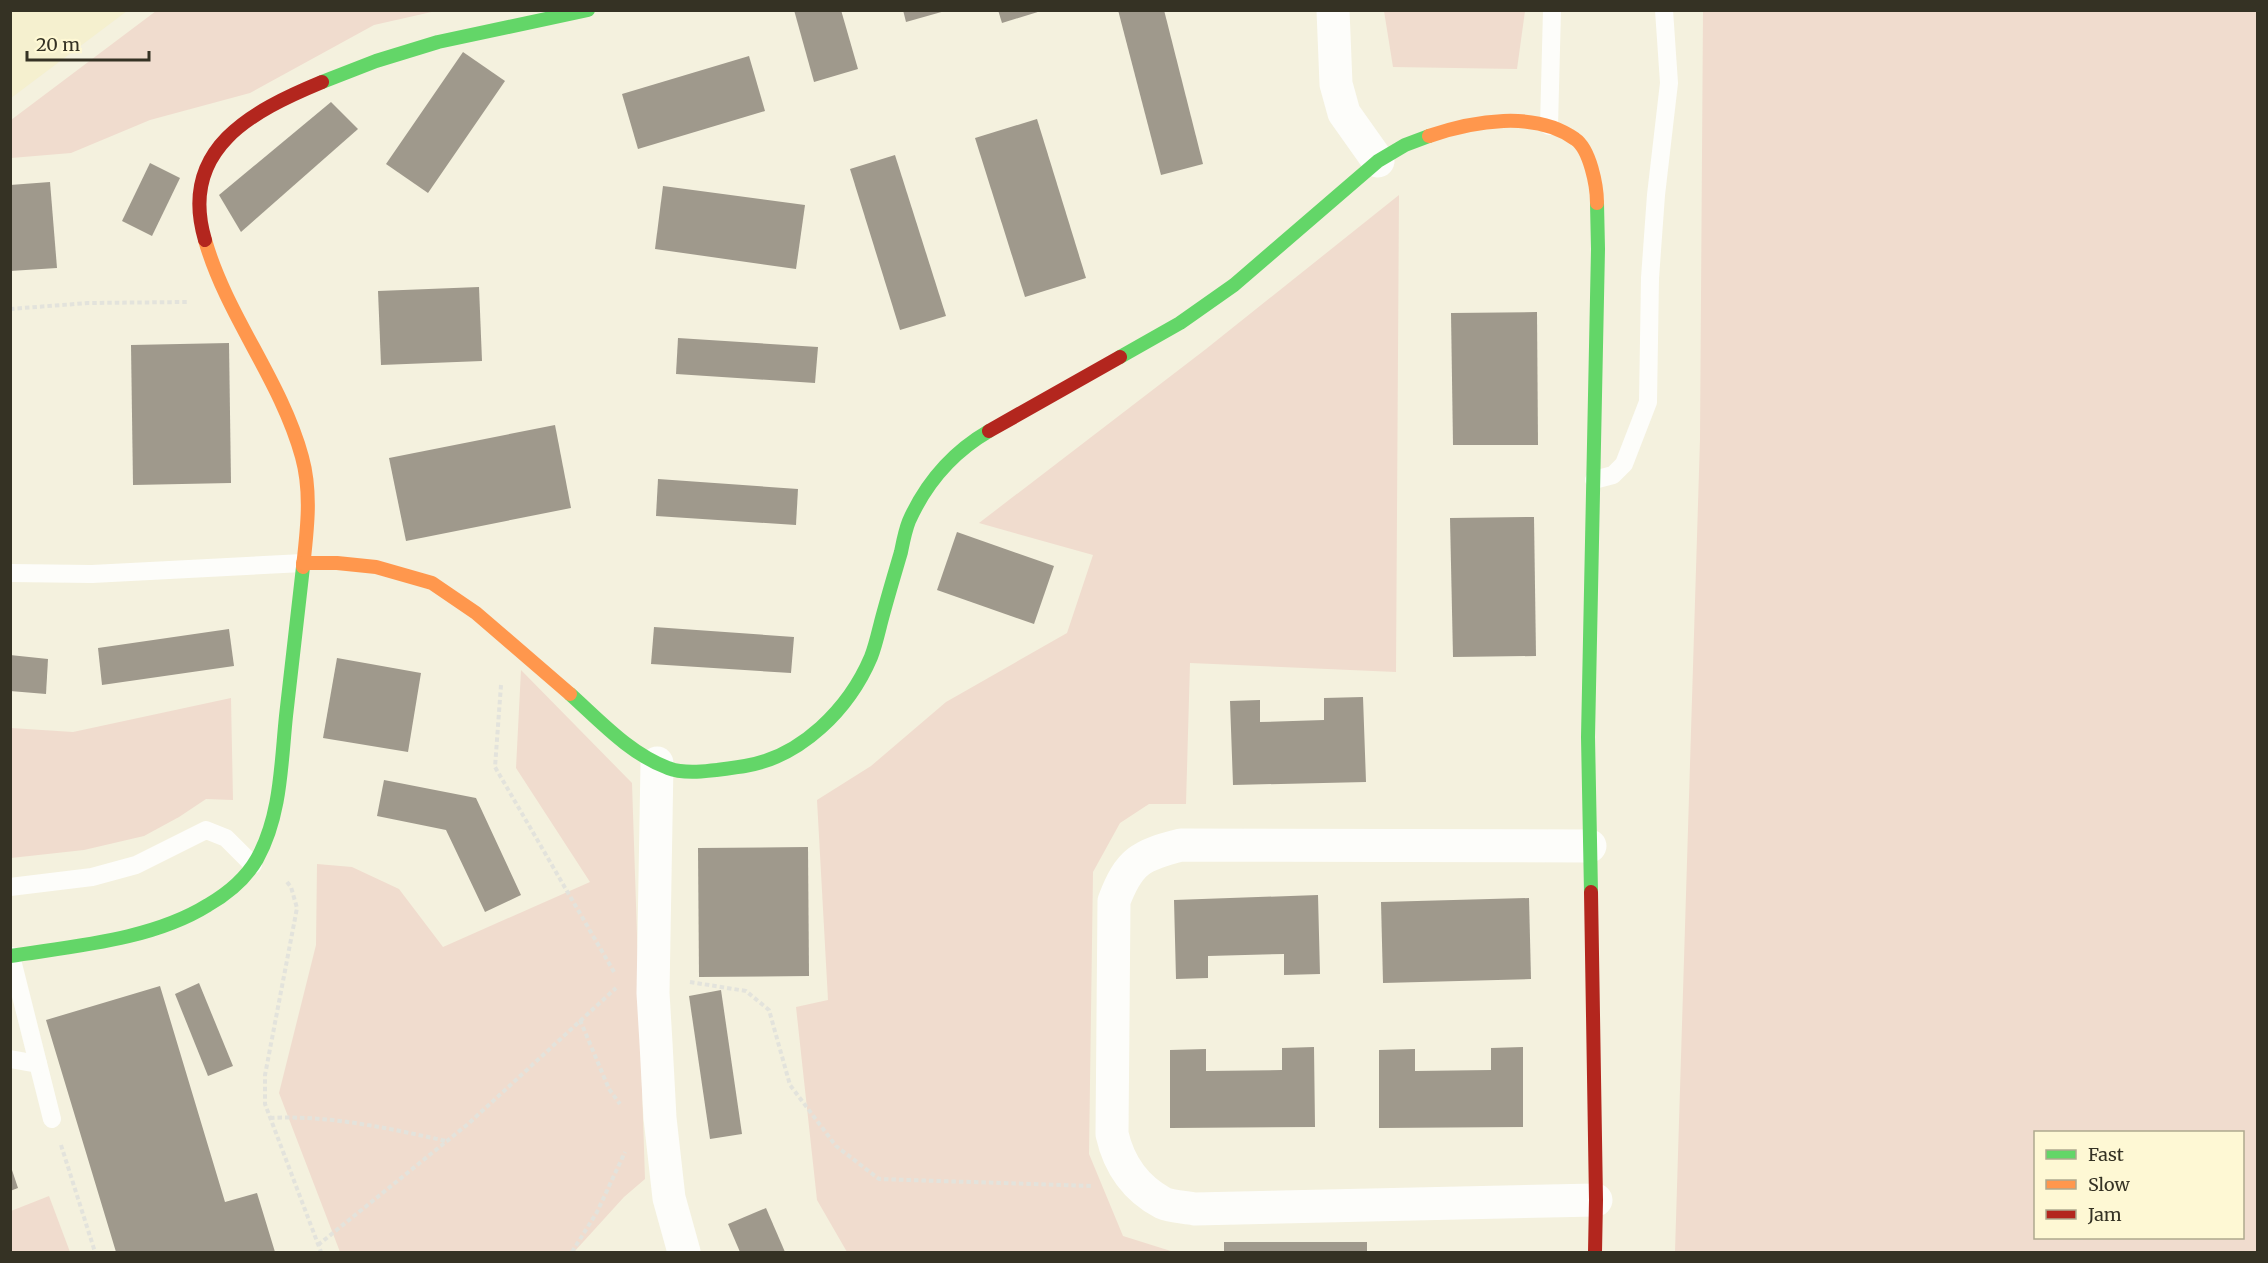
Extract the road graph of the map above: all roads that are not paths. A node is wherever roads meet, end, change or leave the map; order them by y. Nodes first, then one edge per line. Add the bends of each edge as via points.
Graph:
1 (588, 10) edge
2 (1333, 10) edge
3 (1552, 10) edge
4 (1664, 10) edge
5 (1549, 126) junction
6 (1378, 161) junction
7 (1594, 480) junction
8 (303, 563) junction
9 (10, 573) edge
10 (657, 763) junction
11 (1590, 846) junction
12 (253, 866) junction
13 (10, 887) edge
14 (11, 956) edge
15 (10, 1059) edge
16 (38, 1064) junction
17 (52, 1119) road end
18 (1596, 1200) junction
19 (684, 1252) edge
20 (1595, 1252) edge

1 - 8 street via 463,36 347,70 270,105 231,132 211,161 199,191 200,227 229,301 286,413 302,459 307,498
2 - 6 street via 1336,84 1344,113
3 - 5 lane
4 - 7 lane via 1669,83 1650,278 1648,402 1624,464 1613,475
5 - 6 street via 1521,122 1480,124 1432,135
5 - 7 street via 1577,140 1588,157 1597,193
6 - 10 street via 1234,285 1180,323 970,442 945,464 909,522 871,657 854,688 827,722 792,750 756,764 686,771
7 - 11 street via 1588,737
8 - 9 lane via 92,574
8 - 10 street via 376,567 432,583 476,613 634,750
8 - 12 street via 277,804 268,838
10 - 19 street via 650,1134
11 - 18 street
11 - 18 street via 1180,845 1135,862 1121,881 1114,901 1112,1134 1117,1155 1141,1188 1165,1204 1195,1209
12 - 13 lane via 226,838 206,830 136,865 92,877
12 - 14 street via 232,888 181,919 141,933
14 - 16 lane
15 - 16 lane
16 - 17 lane
18 - 20 street

